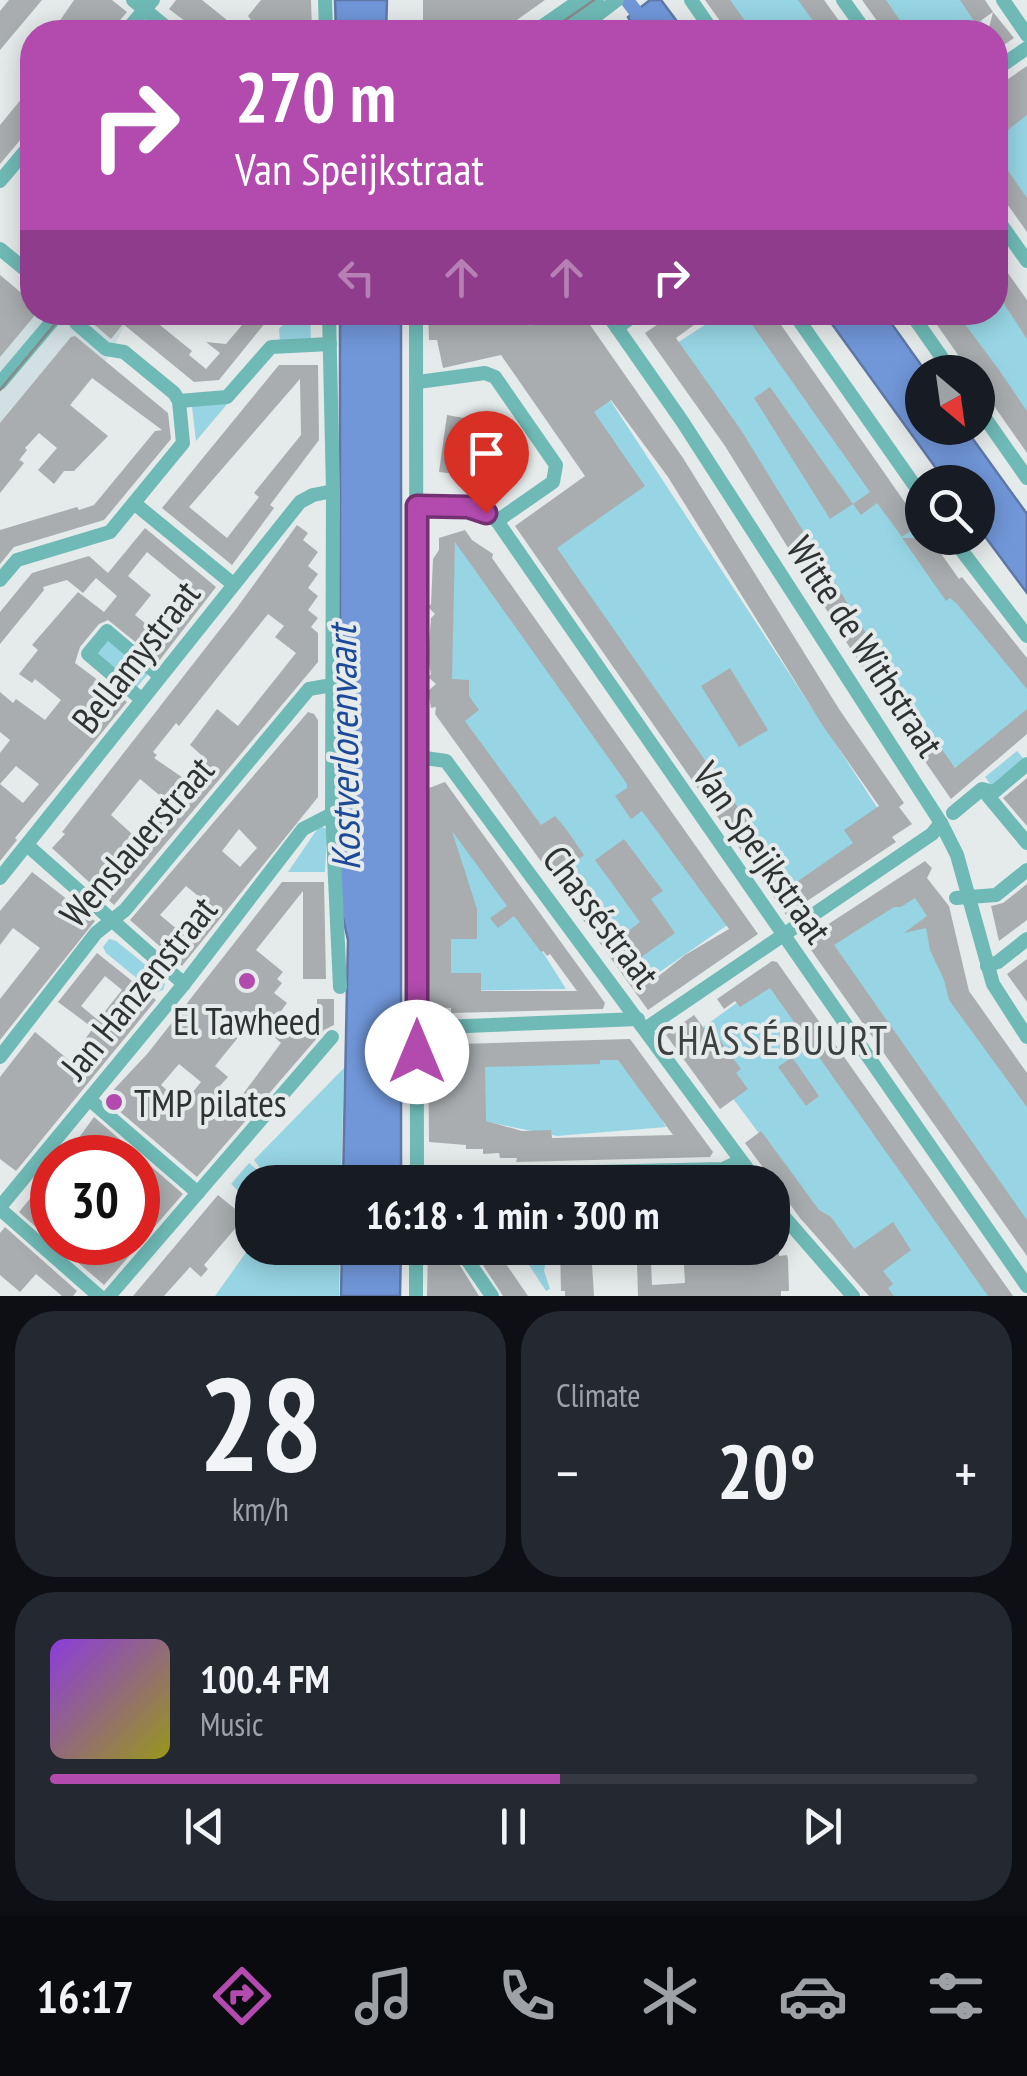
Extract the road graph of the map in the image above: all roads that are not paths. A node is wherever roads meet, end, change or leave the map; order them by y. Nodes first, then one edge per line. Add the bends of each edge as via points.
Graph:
1 (580, 0) edge
2 (598, 0) edge
3 (617, 0) edge
4 (1003, 0) edge
5 (551, 20) edge
6 (570, 20) edge
7 (596, 20) edge
8 (1027, 35) edge
9 (20, 157) edge
10 (0, 181) edge
11 (1008, 234) edge
12 (0, 250) edge
13 (1027, 261) edge
14 (20, 266) edge
15 (49, 325) edge
16 (78, 325) edge
17 (329, 325) edge
18 (416, 325) edge
19 (615, 325) edge
20 (621, 325) edge
21 (802, 325) edge
22 (919, 325) edge
23 (617, 328) junction
24 (330, 344) junction
25 (940, 355) edge
26 (418, 382) junction
27 (0, 384) edge
28 (179, 400) junction
29 (995, 432) edge
30 (905, 472) edge
31 (1027, 478) edge
32 (332, 491) junction
33 (134, 503) junction
34 (417, 506) junction
35 (497, 522) junction
36 (965, 555) edge
37 (0, 580) edge
38 (233, 584) junction
39 (1027, 636) edge
40 (160, 676) junction
41 (332, 685) junction
42 (141, 699) junction
43 (418, 757) junction
44 (1027, 764) edge
45 (986, 794) junction
46 (332, 814) junction
47 (947, 818) junction
48 (1027, 843) edge
49 (26, 844) junction
50 (1027, 870) edge
51 (0, 878) edge
52 (968, 897) junction
53 (111, 920) junction
54 (782, 936) junction
55 (1027, 939) edge
56 (986, 966) junction
57 (184, 984) junction
58 (340, 986) dead end
59 (641, 1024) junction
60 (417, 1028) junction
61 (1027, 1037) edge
62 (332, 1038) dead end
63 (0, 1057) edge
64 (90, 1100) junction
65 (740, 1161) junction
66 (416, 1165) edge
67 (730, 1165) edge
68 (743, 1165) edge
69 (0, 1177) edge
70 (15, 1189) junction
71 (198, 1193) junction
72 (0, 1208) edge
73 (790, 1224) edge
74 (416, 1265) edge
75 (471, 1265) edge
76 (1027, 1286) edge
77 (99, 1296) edge
78 (109, 1296) edge
79 (416, 1296) edge
80 (492, 1296) edge
81 (853, 1296) edge

1 - 5 street
2 - 6 street
3 - 7 street
4 - 8 street
9 - 10 street
11 - 13 street
12 - 14 street
15 - 27 street
16 - 28 street via 106,349 124,352
17 - 24 street
18 - 26 street
19 - 23 street, Witte de Withstraat
20 - 23 street
21 - 30 street
22 - 25 street
23 - 47 street, Witte de Withstraat
24 - 28 street via 271,347 227,397
24 - 32 street
26 - 34 street
26 - 35 street via 495,377 556,465 554,482
28 - 33 street via 183,444
29 - 31 street
32 - 38 street, Bellamystraat via 300,502
32 - 41 street
33 - 37 street via 110,532 17,560
33 - 38 street
34 - 35 street via 468,507
34 - 43 street
35 - 54 street, Van Speijkstraat
36 - 39 street
38 - 40 street, Bellamystraat
40 - 42 street, Bellamystraat
40 - 42 street via 107,631 88,654
41 - 46 street
41 - 53 street, Wenslauerstraat via 309,688
42 - 49 street, Bellamystraat
43 - 59 street, Chasséstraat via 446,761
43 - 60 street
44 - 45 street
45 - 47 street
45 - 48 street
46 - 57 street, Jan Hanzenstraat via 304,829
46 - 58 street
47 - 52 street, Witte de Withstraat
47 - 54 street
49 - 51 street, Bellamystraat
49 - 53 street
50 - 52 street via 996,894
52 - 56 street, Witte de Withstraat
53 - 57 street
53 - 63 street, Wenslauerstraat
54 - 59 street
54 - 76 street, Van Speijkstraat
55 - 56 street
56 - 61 street, Witte de Withstraat
57 - 64 street, Jan Hanzenstraat
59 - 60 street
59 - 65 street, Chasséstraat
60 - 66 street
62 - 71 street
64 - 70 street, Jan Hanzenstraat
64 - 71 street
65 - 67 street
65 - 68 street, Chasséstraat
69 - 70 street
70 - 72 street, Jan Hanzenstraat
71 - 78 street
72 - 77 street
73 - 81 street
74 - 79 street
75 - 80 street

